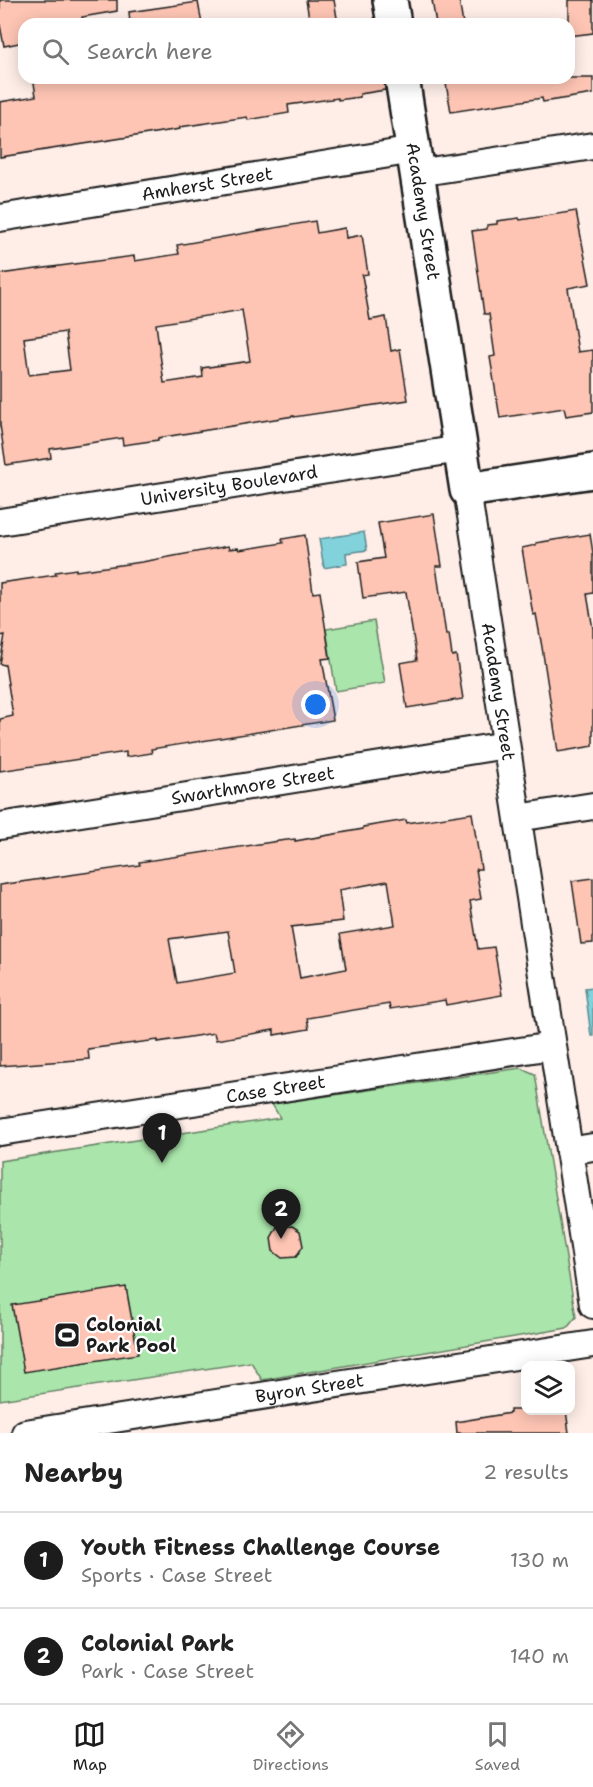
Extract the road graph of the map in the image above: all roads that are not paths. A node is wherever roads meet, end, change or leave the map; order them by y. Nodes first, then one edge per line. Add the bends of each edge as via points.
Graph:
1 (390, 0) edge
2 (393, 18) edge
3 (403, 84) edge
4 (593, 146) edge
5 (415, 161) junction
6 (0, 218) edge
7 (460, 449) junction
8 (593, 471) edge
9 (467, 490) junction
10 (0, 522) edge
11 (507, 745) junction
12 (593, 806) edge
13 (518, 818) junction
14 (0, 826) edge
15 (552, 1046) junction
16 (0, 1131) edge
17 (581, 1149) edge
18 (593, 1305) edge
19 (593, 1344) edge
20 (25, 1433) edge

1 - 2 street
3 - 5 street, Academy Street
4 - 5 street, Amherst Street
5 - 6 street, Amherst Street
5 - 7 street, Academy Street
7 - 9 street, Academy Street
7 - 10 street, University Boulevard
8 - 9 street
9 - 11 street, Academy Street
11 - 13 street, Academy Street
11 - 14 street, Swarthmore Street
12 - 13 street
13 - 15 street, Academy Street
15 - 16 street, Case Street
15 - 17 street, Academy Street
17 - 18 street, Academy Street
19 - 20 street, Byron Street

